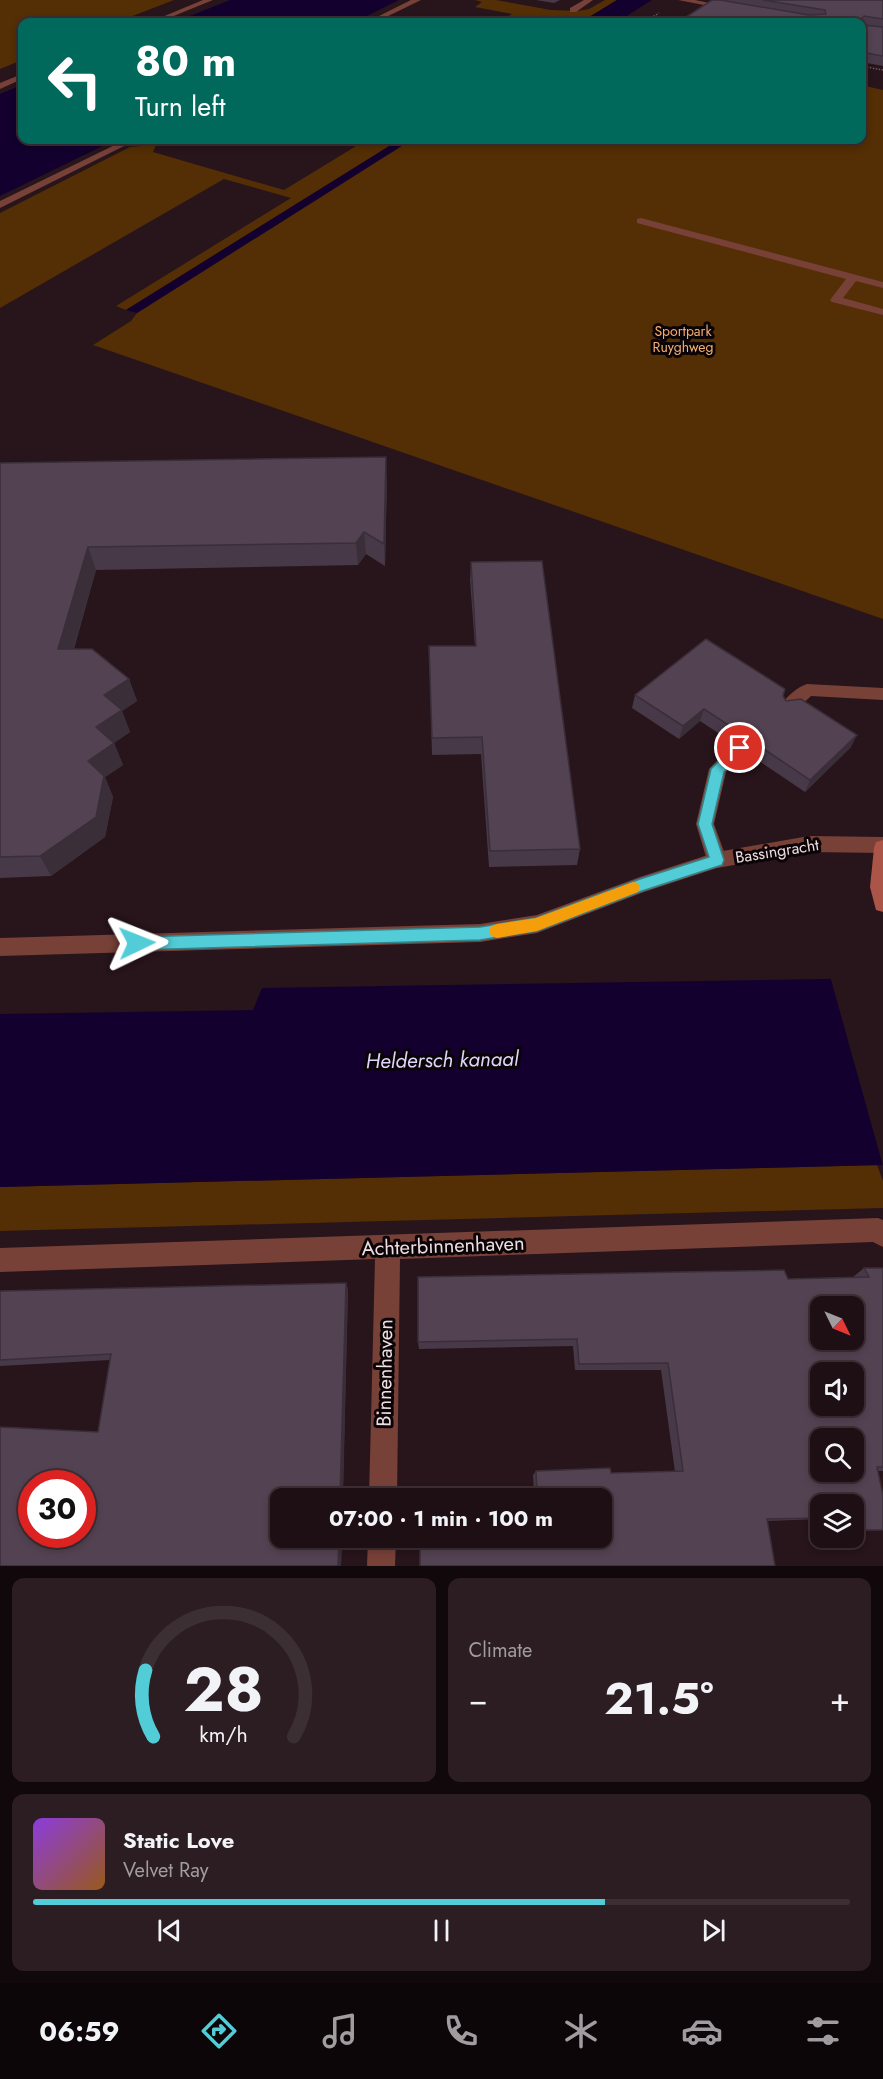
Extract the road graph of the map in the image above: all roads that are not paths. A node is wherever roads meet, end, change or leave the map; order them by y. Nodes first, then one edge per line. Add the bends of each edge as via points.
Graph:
1 (208, 0) edge
2 (417, 0) edge
3 (588, 0) edge
4 (682, 0) edge
5 (573, 10) dead end
6 (743, 10) edge
7 (164, 18) edge
8 (379, 18) edge
9 (18, 78) edge
10 (0, 86) edge
11 (123, 144) edge
12 (0, 205) edge
13 (641, 221) dead end
14 (853, 277) junction
15 (883, 285) edge
16 (883, 312) edge
17 (883, 694) edge
18 (788, 707) edge
19 (740, 748) edge
20 (883, 846) edge
21 (717, 860) junction
22 (883, 904) edge
23 (0, 947) edge
24 (883, 1235) edge
25 (388, 1248) junction
26 (0, 1260) edge
27 (382, 1488) edge
28 (382, 1548) edge
29 (381, 1566) edge

1 - 7 street
2 - 8 street
3 - 5 street
4 - 6 street
9 - 10 street
11 - 12 street
13 - 14 street
14 - 15 street
14 - 16 street via 836,300
17 - 18 street via 807,690
19 - 21 street via 718,769 705,824
20 - 21 street, Bassingracht via 809,844
20 - 22 street
21 - 23 street, Bassingracht via 537,924 480,933
24 - 25 street, Achterbinnenhaven via 878,1230
25 - 26 street, Achterbinnenhaven
25 - 27 street, Binnenhaven
28 - 29 street

